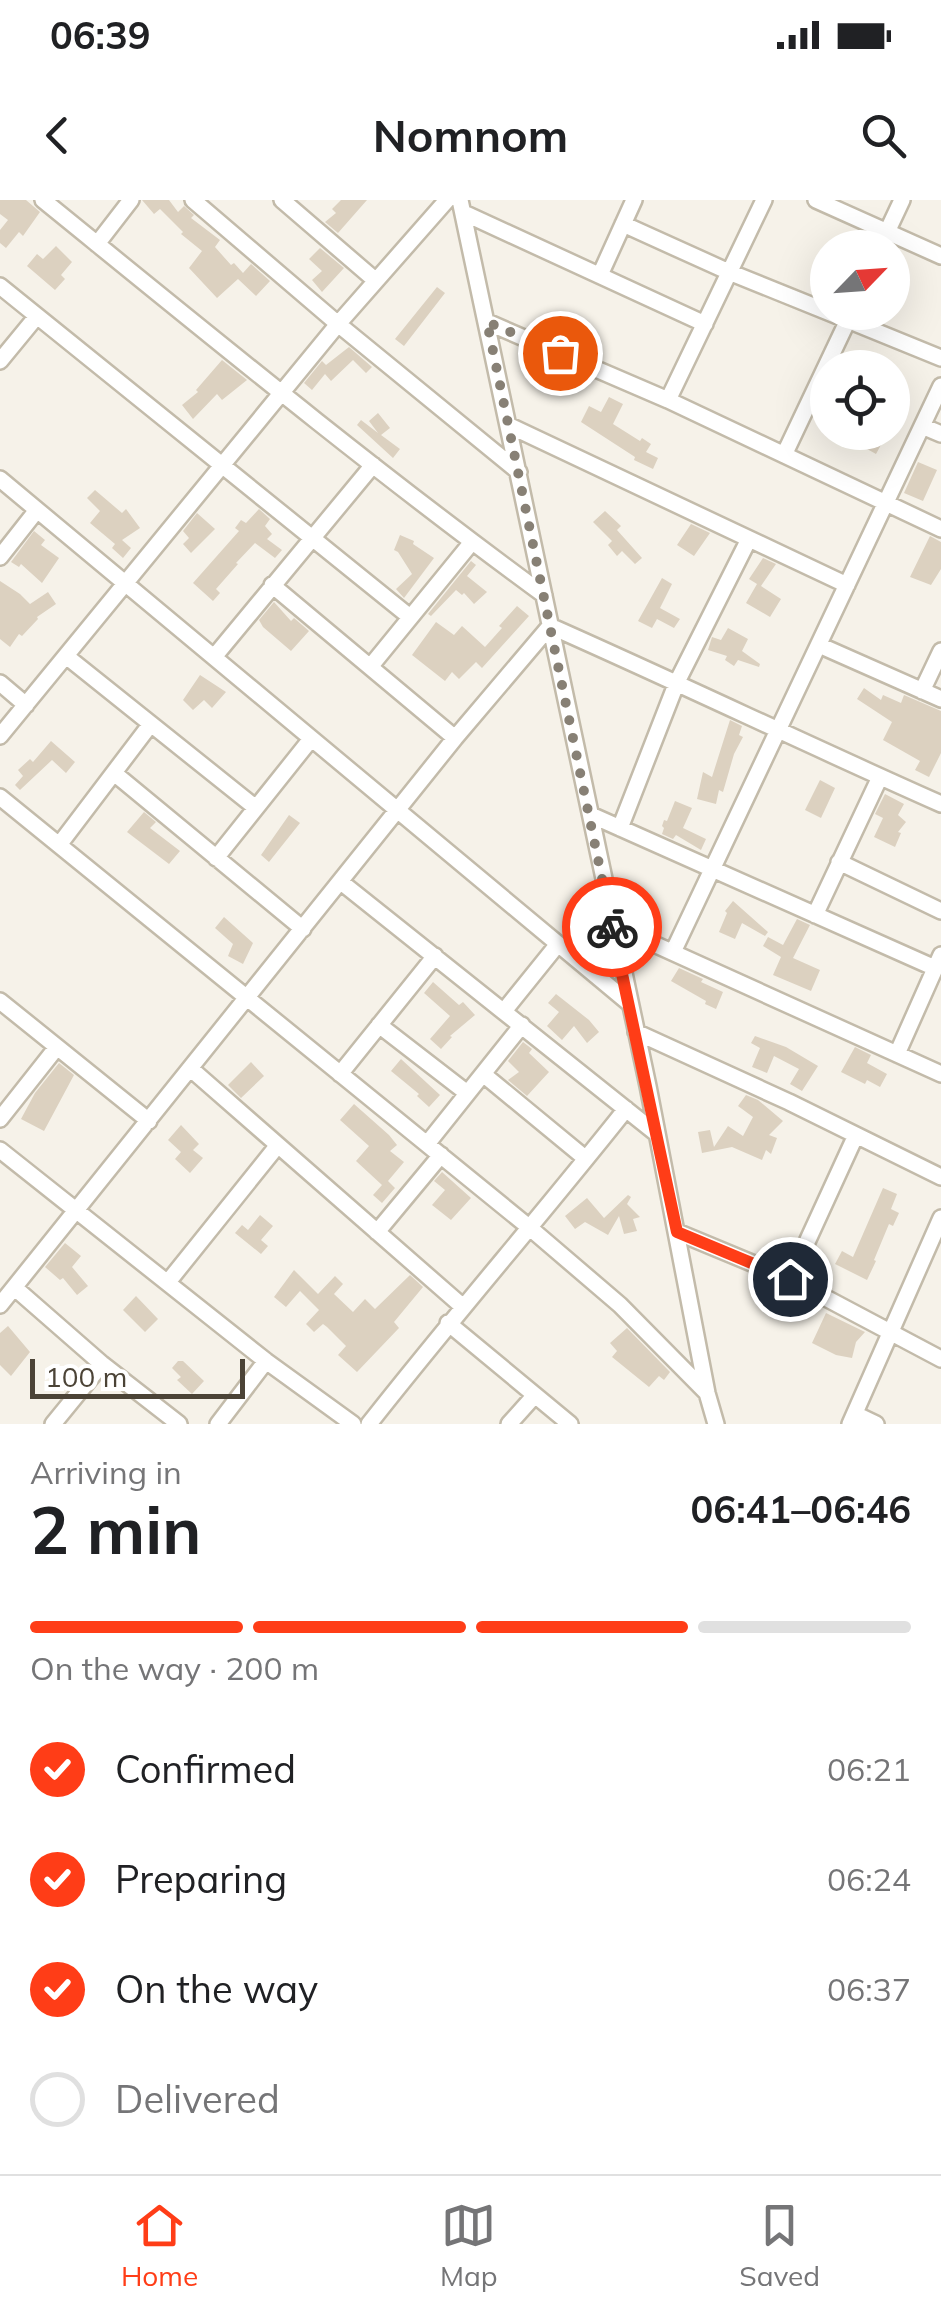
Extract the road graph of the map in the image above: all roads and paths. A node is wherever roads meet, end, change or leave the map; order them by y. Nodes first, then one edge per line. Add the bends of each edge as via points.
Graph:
1 (42, 200) edge
2 (130, 200) edge
3 (194, 200) edge
4 (447, 200) edge
5 (634, 200) edge
6 (764, 200) edge
7 (816, 200) edge
8 (902, 200) edge
9 (285, 201) edge
10 (462, 207) edge
11 (624, 224) junction
12 (883, 230) edge
13 (888, 230) edge
14 (910, 242) edge
15 (97, 244) junction
16 (941, 256) edge
17 (729, 272) junction
18 (600, 275) junction
19 (375, 280) junction
20 (0, 286) edge
21 (810, 305) edge
22 (37, 316) junction
23 (487, 322) junction
24 (338, 324) junction
25 (704, 324) junction
26 (843, 330) edge
27 (872, 330) edge
28 (941, 358) edge
29 (0, 361) edge
30 (941, 386) edge
31 (281, 393) junction
32 (668, 400) junction
33 (510, 426) junction
34 (922, 426) junction
35 (941, 434) edge
36 (784, 454) junction
37 (373, 464) junction
38 (222, 466) junction
39 (520, 472) junction
40 (0, 479) edge
41 (886, 502) junction
42 (37, 510) junction
43 (941, 528) edge
44 (312, 537) junction
45 (748, 539) junction
46 (472, 542) junction
47 (0, 556) edge
48 (126, 584) junction
49 (272, 585) junction
50 (847, 586) junction
51 (544, 595) junction
52 (410, 617) junction
53 (550, 626) junction
54 (819, 645) junction
55 (941, 651) edge
56 (66, 656) junction
57 (214, 657) junction
58 (370, 667) junction
59 (678, 682) junction
60 (0, 683) edge
61 (922, 690) junction
62 (941, 700) edge
63 (26, 705) junction
64 (150, 725) junction
65 (776, 731) junction
66 (0, 736) edge
67 (455, 738) junction
68 (311, 739) junction
69 (114, 773) junction
70 (880, 777) junction
71 (0, 797) edge
72 (941, 804) edge
73 (256, 808) junction
74 (397, 809) junction
75 (590, 815) junction
76 (620, 828) junction
77 (60, 845) junction
78 (216, 858) junction
79 (839, 862) junction
80 (712, 868) junction
81 (341, 882) junction
82 (941, 912) edge
83 (815, 915) junction
84 (612, 925) junction
85 (302, 928) junction
86 (558, 944) junction
87 (673, 952) junction
88 (435, 956) junction
89 (938, 962) edge
90 (247, 998) junction
91 (0, 1001) edge
92 (629, 1003) junction
93 (504, 1011) junction
94 (379, 1025) junction
95 (522, 1025) junction
96 (636, 1032) junction
97 (57, 1047) junction
98 (898, 1054) junction
99 (191, 1069) junction
100 (340, 1074) junction
101 (483, 1074) junction
102 (941, 1074) edge
103 (467, 1093) junction
104 (626, 1108) junction
105 (0, 1119) edge
106 (149, 1121) junction
107 (657, 1134) junction
108 (856, 1135) junction
109 (427, 1144) junction
110 (278, 1145) junction
111 (0, 1150) edge
112 (441, 1155) junction
113 (585, 1158) junction
114 (941, 1177) edge
115 (77, 1210) junction
116 (941, 1218) edge
117 (530, 1228) junction
118 (377, 1232) junction
119 (677, 1232) junction
120 (790, 1279) junction
121 (168, 1282) junction
122 (14, 1288) junction
123 (0, 1306) edge
124 (462, 1306) junction
125 (448, 1324) junction
126 (890, 1333) junction
127 (941, 1359) edge
128 (266, 1360) junction
129 (102, 1364) junction
130 (707, 1393) junction
131 (535, 1395) junction
132 (58, 1418) edge
133 (852, 1419) edge
134 (77, 1424) edge
135 (179, 1424) edge
136 (218, 1424) edge
137 (352, 1424) edge
138 (369, 1424) edge
139 (509, 1424) edge
140 (570, 1424) edge
141 (716, 1424) edge
142 (876, 1424) edge

1 - 15 street
2 - 15 street
3 - 24 street
4 - 19 street
5 - 11 street
6 - 17 street
7 - 12 street
8 - 13 street
9 - 19 street
10 - 18 street
10 - 23 street
11 - 17 street
11 - 18 street
14 - 16 street
15 - 31 street
17 - 21 street
17 - 25 street
18 - 25 street
19 - 24 street
20 - 22 street
22 - 29 street
22 - 38 street
23 - 32 street
23 - 33 street
24 - 31 street
24 - 39 street
25 - 32 street
26 - 36 street
27 - 28 street
30 - 34 street
31 - 37 street
31 - 38 street
32 - 36 street
33 - 39 street
33 - 45 street
34 - 35 street
34 - 41 street
36 - 41 street
37 - 44 street
37 - 46 street
38 - 44 street
38 - 48 street
39 - 51 street
40 - 42 street
41 - 43 street
41 - 50 street
42 - 47 street
42 - 48 street
44 - 49 street
44 - 52 street
45 - 50 street
45 - 59 street
46 - 51 street
46 - 52 street
48 - 56 street
48 - 57 street
49 - 57 street
49 - 58 street
50 - 54 street
51 - 53 street
52 - 58 street
53 - 59 street
53 - 67 street
53 - 75 street
54 - 61 street
54 - 65 street
55 - 61 street
56 - 63 street
56 - 64 street
57 - 68 street
58 - 67 street
59 - 65 street
59 - 76 street
60 - 63 street
61 - 62 street
63 - 66 street
64 - 69 street
64 - 73 street
65 - 70 street
65 - 80 street
67 - 74 street
68 - 73 street
68 - 74 street
69 - 77 street
69 - 78 street
70 - 72 street
70 - 79 street
71 - 77 street
73 - 78 street
74 - 81 street
74 - 86 street
75 - 76 street
75 - 84 street
76 - 80 street
77 - 90 street
78 - 85 street
79 - 82 street
79 - 83 street
80 - 83 street
80 - 87 street
81 - 85 street
81 - 88 street
83 - 89 street
84 - 87 street
84 - 92 street
85 - 90 street
86 - 92 street
86 - 93 street
87 - 98 street
88 - 93 street
88 - 94 street
89 - 98 street
90 - 99 street
90 - 100 street
91 - 97 street
92 - 96 street
93 - 95 street
94 - 100 street
94 - 103 street
95 - 101 street
95 - 104 street
96 - 107 street
96 - 108 street
97 - 105 street
97 - 106 street
98 - 102 street
99 - 106 street
99 - 110 street
100 - 109 street
101 - 103 street
101 - 113 street
103 - 109 street
104 - 107 street
104 - 113 street
106 - 115 street
107 - 119 street
108 - 114 street
108 - 120 street
109 - 112 street
110 - 118 street
110 - 121 street
111 - 115 street
112 - 117 street
112 - 118 street
113 - 117 street
115 - 121 street
115 - 122 street
116 - 126 street
117 - 124 street
117 - 130 street via 620,1305
118 - 124 street
119 - 120 street
119 - 130 street
120 - 126 street
121 - 128 street
122 - 123 street
122 - 129 street
124 - 125 street
125 - 131 street
125 - 138 street
126 - 127 street
126 - 133 street
128 - 136 street
128 - 137 street
129 - 132 street
129 - 135 street
130 - 141 street
131 - 139 street
131 - 140 street
132 - 134 street
133 - 142 street

